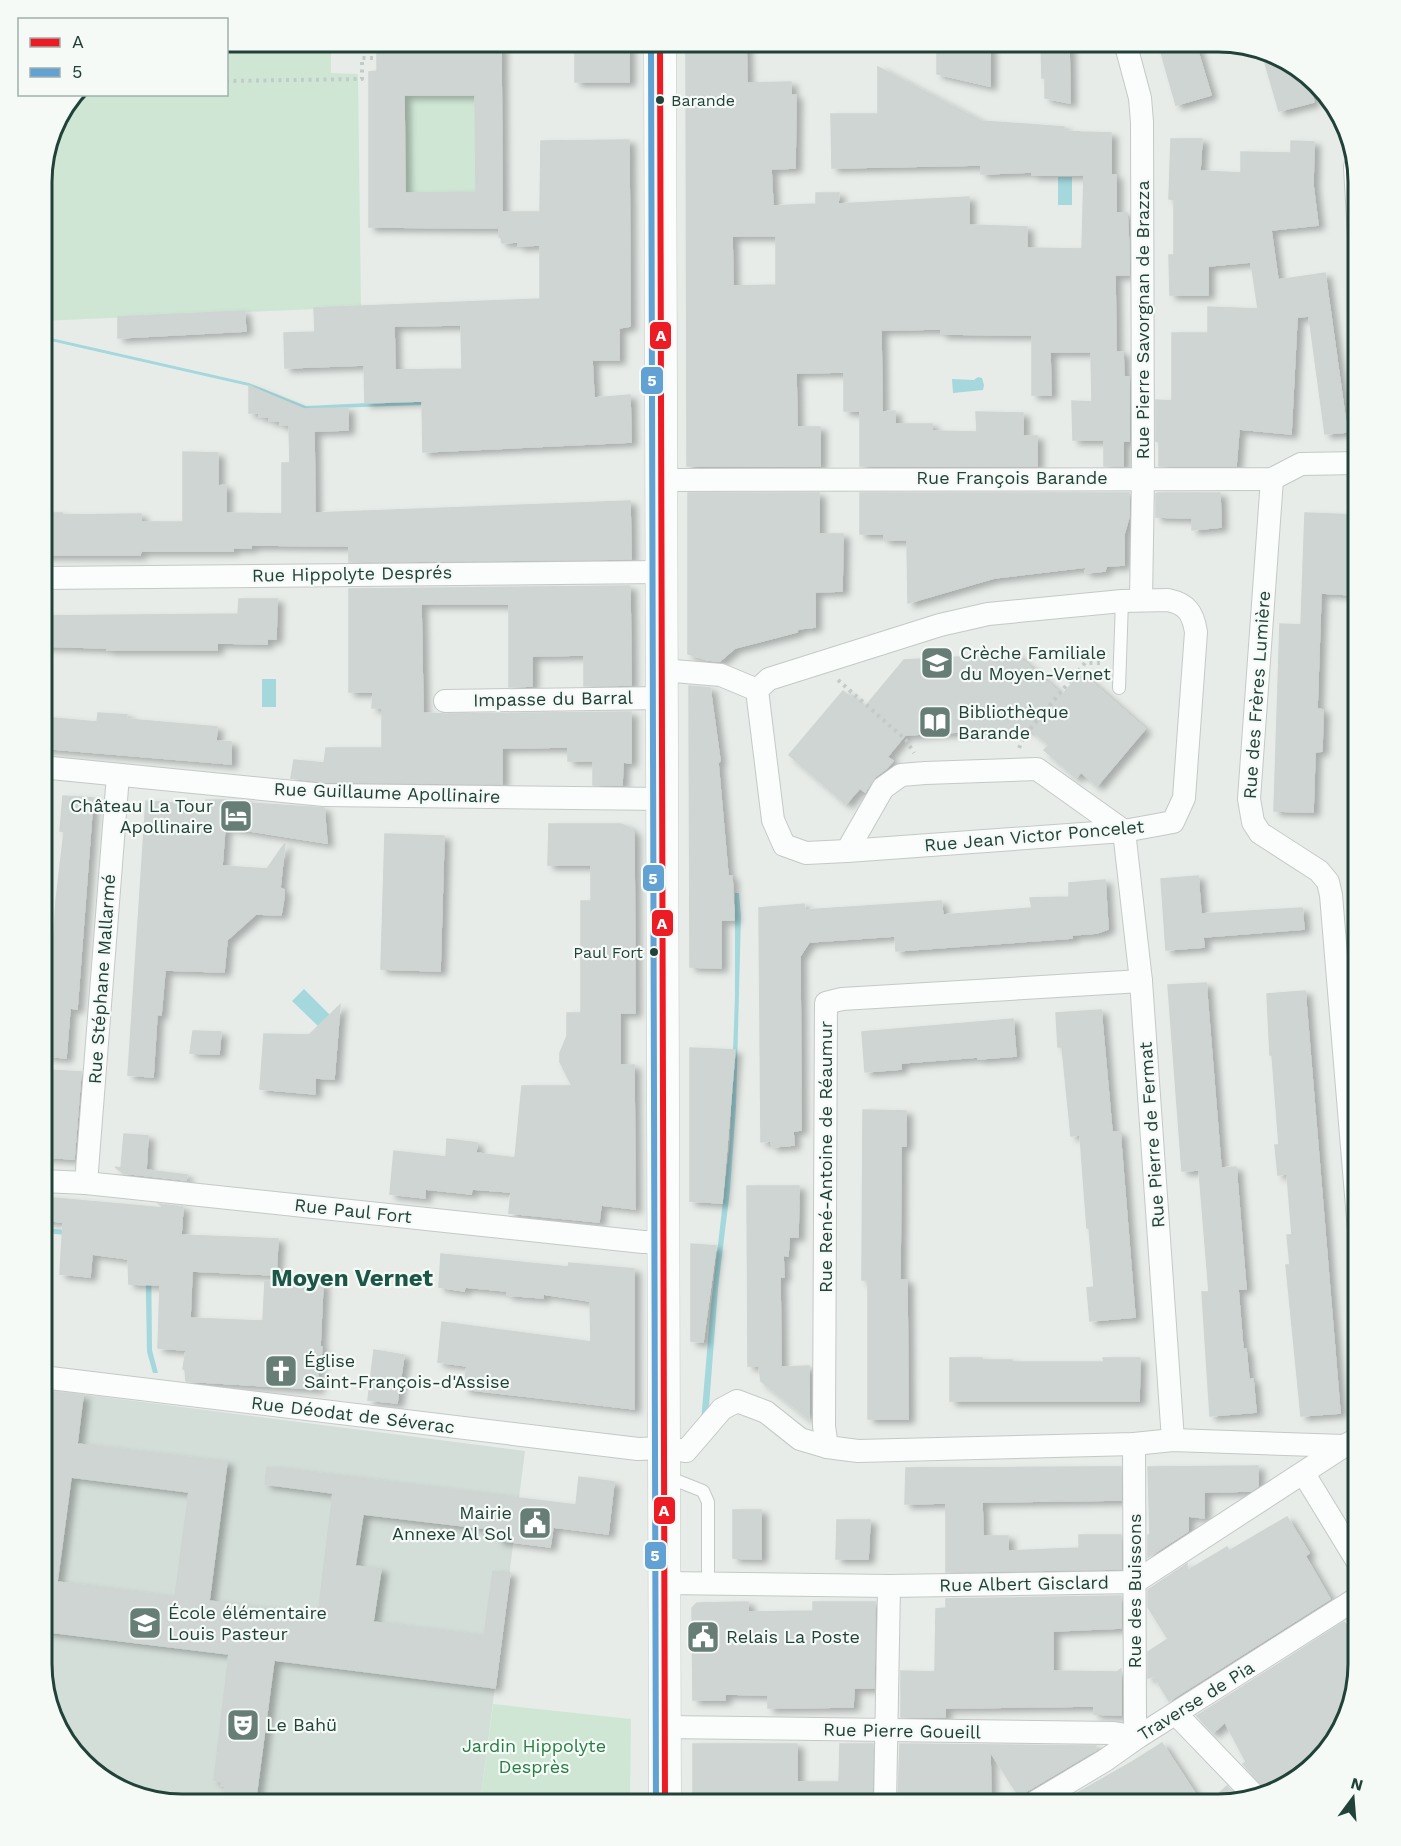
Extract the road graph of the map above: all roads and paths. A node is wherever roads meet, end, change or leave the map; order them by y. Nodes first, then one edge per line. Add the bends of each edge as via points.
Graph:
1 (660, 52) edge
2 (1128, 53) edge
3 (377, 58) dead end
4 (228, 81) edge
5 (1348, 463) edge
6 (1143, 478) junction
7 (1272, 479) junction
8 (661, 480) junction
9 (661, 572) junction
10 (53, 578) edge
11 (1132, 600) junction
12 (819, 663) junction
13 (1120, 663) junction
14 (662, 684) junction
15 (763, 685) junction
16 (1119, 688) dead end
17 (445, 700) dead end
18 (53, 768) edge
19 (1009, 770) junction
20 (925, 772) junction
21 (118, 775) junction
22 (662, 799) junction
23 (1124, 831) junction
24 (847, 851) junction
25 (1141, 981) junction
26 (1348, 1092) edge
27 (52, 1181) edge
28 (86, 1183) junction
29 (663, 1242) junction
30 (52, 1378) edge
31 (1173, 1440) junction
32 (1348, 1442) edge
33 (1134, 1444) junction
34 (1348, 1444) edge
35 (827, 1447) junction
36 (664, 1462) junction
37 (1304, 1474) junction
38 (1348, 1546) edge
39 (1136, 1582) junction
40 (665, 1583) junction
41 (708, 1583) junction
42 (889, 1586) junction
43 (1348, 1604) edge
44 (1176, 1714) junction
45 (665, 1727) junction
46 (887, 1731) junction
47 (1138, 1737) junction
48 (1249, 1790) edge
49 (665, 1794) edge
50 (885, 1794) edge
51 (1049, 1794) edge

1 - 8 main road
2 - 6 street, Rue Pierre Savorgnan de Brazza via 1142,122
3 - 4 path via 362,58 362,79
5 - 7 street, Rue François Barande via 1301,464
6 - 7 street, Rue François Barande
6 - 8 street, Rue François Barande
6 - 11 street, Rue Pierre Savorgnan de Brazza
7 - 26 street, Rue des Frères Lumière via 1249,799 1253,822 1260,833 1319,870 1328,882
8 - 9 main road
9 - 10 street, Rue Hippolyte Després
9 - 14 main road
11 - 12 street, Rue Jean Victor Poncelet via 988,614
11 - 13 lane
11 - 23 street, Rue Jean Victor Poncelet via 1181,603 1190,611 1196,632 1184,798 1173,822
12 - 15 street, Rue Jean Victor Poncelet
12 - 20 path via 906,740
13 - 16 lane
13 - 19 path via 1085,663 1025,735
14 - 15 street, Impasse du Barral via 721,675
14 - 17 street, Impasse du Barral
14 - 22 main road
15 - 24 street, Rue Jean Victor Poncelet via 773,820 784,845 806,853
18 - 21 street, Rue Guillaume Apollinaire
19 - 20 street
19 - 23 street via 1036,769
20 - 24 street via 901,775 883,788
21 - 22 street, Rue Guillaume Apollinaire via 324,795
21 - 28 street, Rue Stéphane Mallarmé
22 - 29 main road
23 - 24 street, Rue Jean Victor Poncelet
23 - 25 street, Rue Pierre de Fermat
25 - 31 street, Rue Pierre de Fermat
25 - 35 street, Rue René-Antoine de Réaumur via 826,1003
27 - 28 street, Rue Paul Fort
28 - 29 street, Rue Paul Fort
29 - 36 main road
30 - 36 street, Rue Déodat de Séverac via 638,1449
31 - 32 street
31 - 33 street
33 - 35 street via 858,1451
33 - 39 street, Rue des Buissons
34 - 37 street, Rue Albert Gisclard
35 - 36 street via 800,1439 766,1412 736,1401 722,1409 686,1451
36 - 40 main road
36 - 41 lane via 703,1491 708,1502
37 - 38 street
37 - 39 street, Rue Albert Gisclard
39 - 42 street, Rue Albert Gisclard
39 - 47 street, Rue des Buissons
40 - 41 street, Rue Albert Gisclard
40 - 45 main road
41 - 42 street, Rue Albert Gisclard
42 - 46 street
43 - 44 street, Traverse de Pia
44 - 47 street, Traverse de Pia
44 - 48 street
45 - 46 street, Rue Pierre Goueill
45 - 49 main road
46 - 47 street, Rue Pierre Goueill via 1114,1733
46 - 50 street
47 - 51 street, Traverse de Pia

